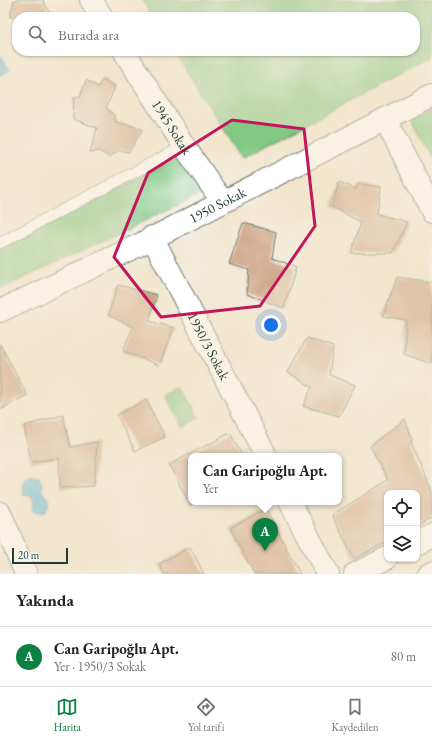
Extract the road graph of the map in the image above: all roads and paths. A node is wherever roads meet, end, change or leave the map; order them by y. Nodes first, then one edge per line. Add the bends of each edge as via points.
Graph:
1 (91, 0) edge
2 (99, 12) edge
3 (127, 56) edge
4 (432, 95) edge
5 (384, 119) junction
6 (184, 146) junction
7 (222, 201) junction
8 (432, 210) edge
9 (152, 237) junction
10 (0, 243) edge
11 (0, 310) edge
12 (264, 453) edge
13 (292, 505) edge
14 (0, 513) edge
15 (432, 535) edge
16 (420, 541) edge
17 (384, 560) edge
18 (432, 572) edge
19 (26, 574) edge
20 (328, 574) edge
21 (355, 574) edge
22 (428, 574) edge

1 - 2 street
3 - 6 street, 1945 Sokak
4 - 5 street, 1950 Sokak
5 - 7 street, 1950 Sokak
5 - 8 street
6 - 7 street, 1945 Sokak
6 - 10 lane
7 - 9 street, 1950 Sokak
9 - 11 street, 1950 Sokak
9 - 12 street, 1950/3 Sokak
13 - 20 street
14 - 19 street
15 - 16 street
17 - 21 street
18 - 22 street

